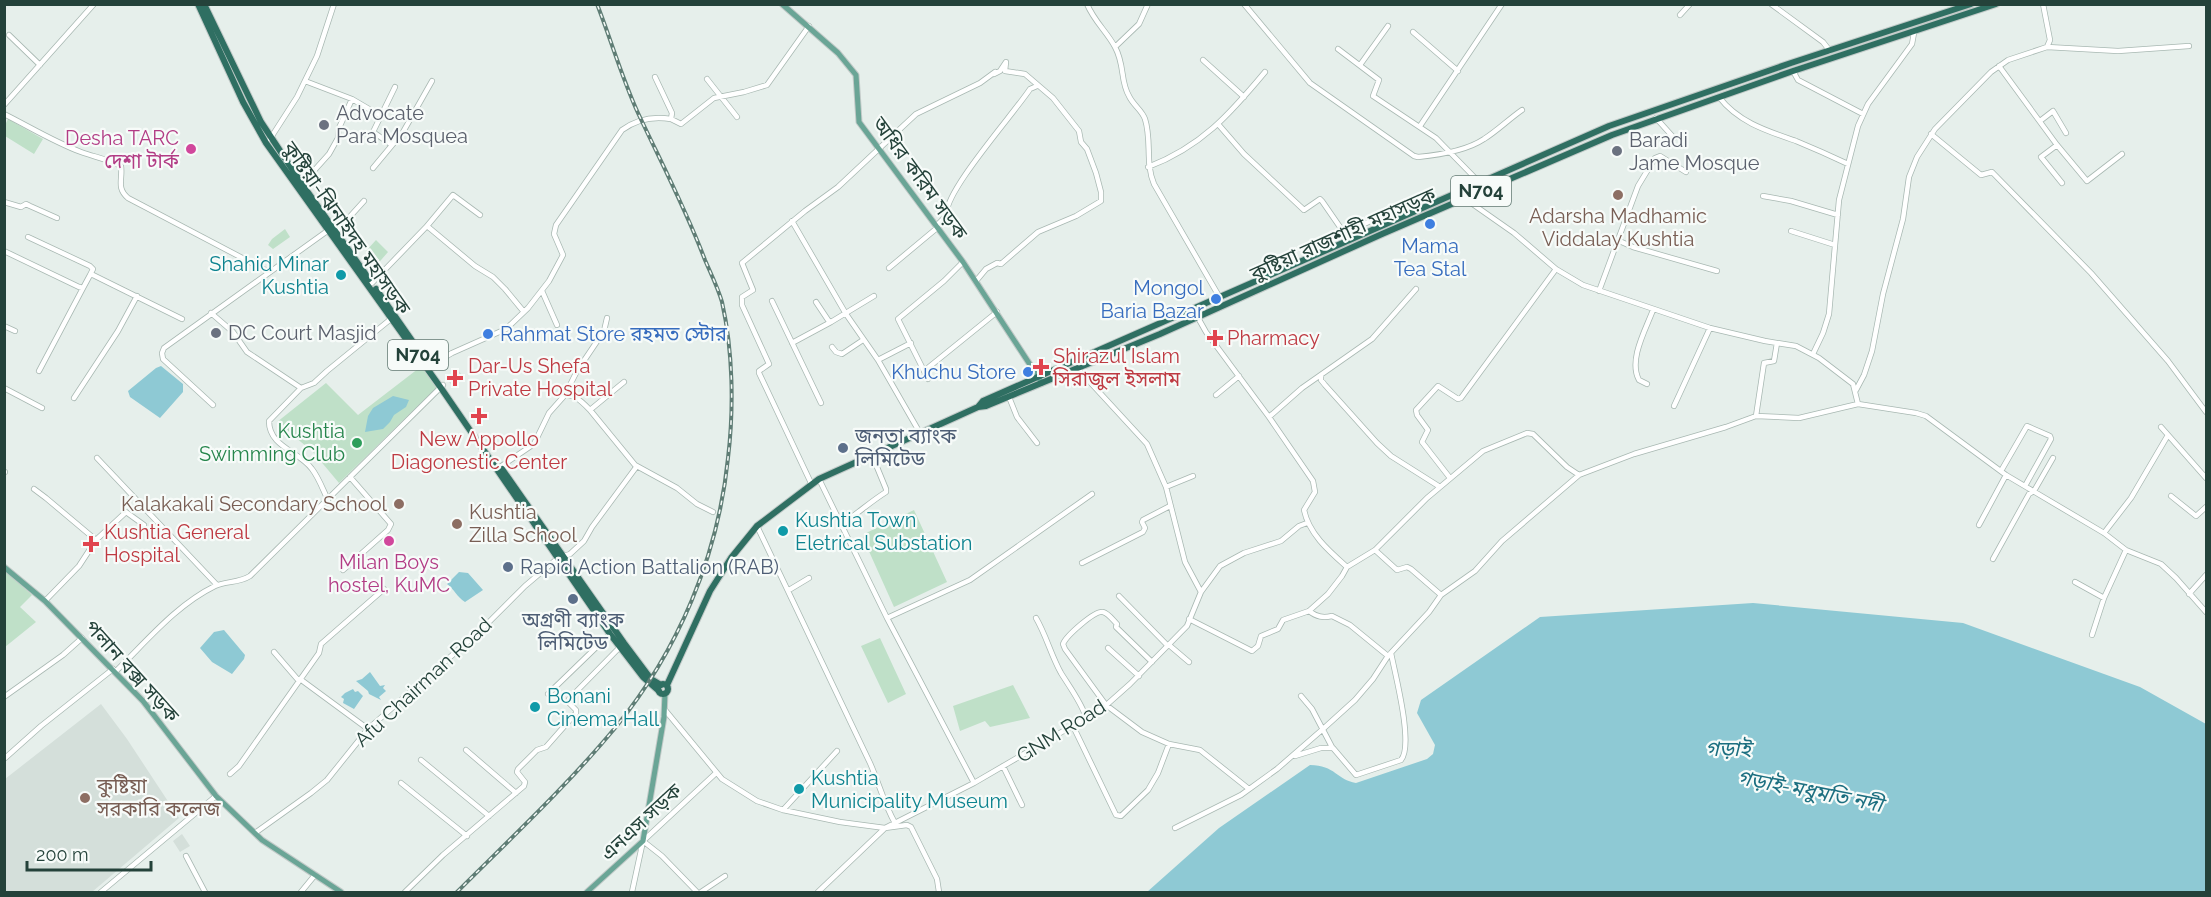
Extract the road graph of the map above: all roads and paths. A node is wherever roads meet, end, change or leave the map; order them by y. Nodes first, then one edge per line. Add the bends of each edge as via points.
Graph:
1 (94, 4) edge
2 (198, 4) edge
3 (204, 4) edge
4 (334, 4) edge
5 (782, 4) edge
6 (1087, 4) edge
7 (1148, 4) edge
8 (1244, 4) edge
9 (1503, 4) edge
10 (1689, 4) edge
11 (1771, 4) edge
12 (1971, 4) edge
13 (1996, 4) edge
14 (2043, 4) edge
15 (1680, 15) dead end
16 (210, 23) junction
17 (809, 26) junction
18 (1389, 26) dead end
19 (1413, 32) dead end
20 (1914, 33) junction
21 (9, 35) dead end
22 (2189, 46) dead end
23 (1115, 47) junction
24 (2047, 47) junction
25 (1338, 49) dead end
26 (1830, 51) junction
27 (1810, 57) junction
28 (1203, 60) dead end
29 (40, 65) junction
30 (1360, 65) junction
31 (1812, 65) junction
32 (1999, 66) junction
33 (1458, 71) junction
34 (1793, 71) junction
35 (1265, 72) dead end
36 (655, 77) dead end
37 (707, 79) dead end
38 (305, 81) junction
39 (432, 81) dead end
40 (1037, 86) junction
41 (394, 87) dead end
42 (722, 96) junction
43 (1244, 96) junction
44 (1719, 97) junction
45 (352, 99) junction
46 (4, 105) edge
47 (1522, 110) dead end
48 (1644, 113) junction
49 (4, 114) edge
50 (1863, 114) junction
51 (381, 116) junction
52 (737, 117) dead end
53 (1656, 118) junction
54 (671, 119) junction
55 (2040, 121) junction
56 (1646, 122) junction
57 (1218, 124) junction
58 (1420, 126) junction
59 (2066, 133) dead end
60 (1931, 134) junction
61 (272, 138) junction
62 (1674, 138) dead end
63 (266, 143) junction
64 (393, 145) junction
65 (2057, 145) junction
66 (879, 148) junction
67 (1450, 152) junction
68 (2122, 154) dead end
69 (1848, 164) junction
70 (1148, 167) junction
71 (373, 168) dead end
72 (1686, 172) dead end
73 (1505, 173) junction
74 (1507, 180) junction
75 (1480, 183) junction
76 (2062, 183) dead end
77 (302, 184) junction
78 (1763, 196) dead end
79 (1464, 198) junction
80 (364, 201) dead end
81 (4, 202) edge
82 (480, 215) dead end
83 (1417, 215) junction
84 (1838, 215) junction
85 (1381, 216) dead end
86 (57, 218) dead end
87 (792, 221) junction
88 (428, 226) junction
89 (937, 227) junction
90 (332, 230) junction
91 (1791, 231) dead end
92 (1343, 234) junction
93 (28, 237) dead end
94 (1617, 240) junction
95 (1347, 242) junction
96 (1835, 245) junction
97 (4, 251) edge
98 (1317, 255) junction
99 (963, 262) junction
100 (1320, 262) junction
101 (889, 268) dead end
102 (1556, 269) junction
103 (1717, 271) dead end
104 (269, 272) junction
105 (90, 275) junction
106 (976, 281) junction
107 (372, 283) junction
108 (83, 288) junction
109 (1416, 289) dead end
110 (542, 291) junction
111 (1599, 291) junction
112 (137, 296) junction
113 (874, 296) dead end
114 (1220, 298) junction
115 (772, 301) dead end
116 (816, 302) dead end
117 (1204, 305) junction
118 (1653, 310) junction
119 (524, 312) junction
120 (997, 312) junction
121 (1207, 312) junction
122 (211, 313) junction
123 (846, 314) junction
124 (1197, 316) junction
125 (392, 317) junction
126 (607, 318) dead end
127 (182, 319) dead end
128 (831, 322) junction
129 (557, 325) dead end
130 (4, 326) edge
131 (1710, 328) junction
132 (15, 331) dead end
133 (863, 340) junction
134 (792, 343) junction
135 (910, 343) junction
136 (1777, 343) junction
137 (832, 346) dead end
138 (1813, 354) junction
139 (420, 355) junction
140 (878, 360) junction
141 (430, 366) junction
142 (1077, 368) junction
143 (39, 371) dead end
144 (924, 371) junction
145 (1321, 375) junction
146 (1239, 376) junction
147 (928, 379) dead end
148 (1041, 380) junction
149 (624, 382) dead end
150 (1647, 384) dead end
151 (442, 386) junction
152 (4, 388) edge
153 (301, 388) junction
154 (1856, 390) junction
155 (565, 395) junction
156 (1216, 395) dead end
157 (1009, 397) junction
158 (74, 398) dead end
159 (821, 403) dead end
160 (1858, 404) junction
161 (213, 405) dead end
162 (978, 406) junction
163 (1674, 406) dead end
164 (42, 408) dead end
165 (590, 410) junction
166 (2206, 412) edge
167 (1755, 416) junction
168 (1269, 417) junction
169 (2161, 427) dead end
170 (474, 433) junction
171 (920, 433) junction
172 (2168, 435) junction
173 (1037, 443) dead end
174 (872, 454) junction
175 (97, 458) dead end
176 (2053, 458) dead end
177 (637, 466) junction
178 (500, 467) junction
179 (2001, 471) junction
180 (1580, 475) junction
181 (2006, 475) junction
182 (1193, 476) dead end
183 (350, 477) junction
184 (1450, 478) junction
185 (2206, 478) edge
186 (819, 479) junction
187 (811, 483) junction
188 (2025, 486) junction
189 (1166, 487) junction
190 (1440, 487) junction
191 (34, 489) dead end
192 (2034, 491) junction
193 (1092, 494) dead end
194 (2171, 496) dead end
195 (328, 500) junction
196 (1170, 506) junction
197 (2206, 507) edge
198 (713, 512) dead end
199 (1307, 523) junction
200 (144, 525) dead end
201 (840, 525) junction
202 (1979, 525) dead end
203 (757, 526) junction
204 (2103, 533) junction
205 (96, 540) junction
206 (1375, 550) junction
207 (2126, 550) junction
208 (562, 557) junction
209 (1993, 559) dead end
210 (1082, 562) dead end
211 (4, 567) edge
212 (1347, 567) junction
213 (344, 570) dead end
214 (2206, 575) edge
215 (809, 578) dead end
216 (2075, 582) dead end
217 (217, 585) junction
218 (384, 589) dead end
219 (789, 590) junction
220 (1201, 592) junction
221 (2189, 594) junction
222 (1441, 595) junction
223 (1119, 597) dead end
224 (2104, 597) junction
225 (45, 601) junction
226 (1309, 611) junction
227 (2206, 612) edge
228 (600, 613) junction
229 (887, 618) junction
230 (1036, 618) dead end
231 (1189, 619) junction
232 (610, 634) junction
233 (2092, 635) dead end
234 (81, 638) junction
235 (1168, 646) junction
236 (620, 647) junction
237 (1108, 648) dead end
238 (274, 652) dead end
239 (1390, 655) junction
240 (631, 656) junction
241 (1152, 662) junction
242 (1189, 662) dead end
243 (115, 670) junction
244 (1138, 676) junction
245 (300, 680) junction
246 (663, 688) junction
247 (549, 694) dead end
248 (4, 696) edge
249 (1301, 696) dead end
250 (1106, 705) junction
251 (665, 710) junction
252 (1086, 718) junction
253 (1073, 726) junction
254 (368, 729) junction
255 (1323, 729) junction
256 (1170, 744) junction
257 (1333, 748) junction
258 (466, 750) dead end
259 (837, 751) dead end
260 (1291, 757) junction
261 (4, 759) edge
262 (422, 760) dead end
263 (1003, 766) junction
264 (716, 773) junction
265 (230, 774) dead end
266 (401, 783) dead end
267 (974, 783) junction
268 (1250, 789) junction
269 (516, 793) junction
270 (216, 796) junction
271 (1022, 805) dead end
272 (783, 810) junction
273 (489, 816) junction
274 (895, 823) junction
275 (885, 828) junction
276 (1175, 828) dead end
277 (255, 834) junction
278 (467, 836) junction
279 (643, 841) junction
280 (186, 856) dead end
281 (315, 875) junction
282 (724, 876) dead end
283 (101, 892) edge
284 (205, 892) edge
285 (301, 892) edge
286 (341, 892) edge
287 (405, 892) edge
288 (586, 892) edge
289 (632, 892) edge
290 (699, 892) edge
291 (818, 892) edge
292 (939, 892) edge

1 - 29 street
2 - 16 highway, কুষ্টিয়া-ঝিনাইদহ মহাসড়ক / N704
3 - 16 highway, কুষ্টিয়া-ঝিনাইদহ মহাসড়ক / N704
4 - 38 street
5 - 17 main road, অধির করিম সড়ক
6 - 23 street
7 - 23 street via 1139,24
8 - 67 street via 1302,76 1342,107 1414,156
9 - 33 street
10 - 15 street
11 - 26 street
12 - 26 highway, কুষ্টিয়া রাজশাহী মহাসড়ক / N704
13 - 20 highway, কুষ্টিয়া রাজশাহী মহাসড়ক / N704
14 - 24 street via 2050,40
16 - 61 highway, কুষ্টিয়া-ঝিনাইদহ মহাসড়ক / N704
16 - 63 highway, কুষ্টিয়া-ঝিনাইদহ মহাসড়ক / N704 via 243,102
17 - 42 street via 767,85
17 - 66 main road, অধির করিম সড়ক via 856,75 860,122
18 - 30 street
19 - 33 street
20 - 31 highway, কুষ্টিয়া রাজশাহী মহাসড়ক / N704
20 - 50 street via 1912,44
21 - 29 street
22 - 24 street via 2118,51
23 - 70 street via 1123,65 1128,95 1146,123
24 - 32 street
25 - 30 street
26 - 27 highway, কুষ্টিয়া রাজশাহী মহাসড়ক / N704
27 - 31 highway
27 - 48 highway, কুষ্টিয়া রাজশাহী মহাসড়ক / N704
28 - 43 street
29 - 46 street
30 - 58 street via 1379,80 1372,96
31 - 34 highway, কুষ্টিয়া রাজশাহী মহাসড়ক / N704
32 - 55 street
32 - 60 street
33 - 58 street
34 - 44 highway, কুষ্টিয়া রাজশাহী মহাসড়ক / N704
34 - 50 street via 1798,80
35 - 43 street
36 - 54 street via 672,113
37 - 42 street
38 - 45 street
38 - 61 street
39 - 64 street
40 - 66 street via 1025,74 1005,71 1006,62 1000,71 916,114
40 - 89 street via 1030,89 960,182 947,206 947,215
40 - 106 street via 1053,98 1079,131 1096,173 1101,201 1038,232 1001,264 996,262 986,269
41 - 51 street
42 - 52 street
42 - 54 street via 714,98 686,122
43 - 57 street
44 - 53 highway, কুষ্টিয়া রাজশাহী মহাসড়ক / N704
44 - 69 street via 1764,131
45 - 51 street
45 - 77 street via 329,154
47 - 67 street via 1483,140
48 - 56 highway
48 - 73 highway, কুষ্টিয়া রাজশাহী মহাসড়ক / N704
49 - 104 street via 62,144 121,166 119,183 128,198
50 - 69 street
51 - 64 street via 373,132
53 - 56 highway, কুষ্টিয়া রাজশাহী মহাসড়ক / N704
53 - 62 street
54 - 110 street via 648,118 622,130 556,225 554,234 563,255
55 - 59 street via 2054,112
55 - 65 street
56 - 74 highway, কুষ্টিয়া রাজশাহী মহাসড়ক / N704
57 - 70 street via 1183,152
57 - 92 street via 1304,210 1322,201
58 - 67 street
60 - 154 street via 1909,177 1872,351
60 - 166 street via 1981,175 1992,172 2046,225 2168,361
61 - 63 street
61 - 77 highway, কুষ্টিয়া-ঝিনাইদহ মহাসড়ক / N704
63 - 90 highway, কুষ্টিয়া-ঝিনাইদহ মহাসড়ক / N704
64 - 71 street
65 - 68 street via 2087,181
65 - 76 street via 2041,157
66 - 87 street via 838,187
66 - 89 main road, অধির করিম সড়ক
67 - 75 street
69 - 84 street
70 - 114 street
72 - 94 street via 1660,156 1655,158 1638,186
73 - 74 highway
73 - 75 highway, কুষ্টিয়া রাজশাহী মহাসড়ক / N704
74 - 79 highway, কুষ্টিয়া রাজশাহী মহাসড়ক / N704
75 - 83 highway, কুষ্টিয়া রাজশাহী মহাসড়ক / N704
77 - 90 highway, কুষ্টিয়া-ঝিনাইদহ মহাসড়ক / N704
78 - 84 street
79 - 83 highway, কুষ্টিয়া রাজশাহী মহাসড়ক / N704
79 - 102 street
80 - 90 street
81 - 86 street via 21,207 26,204
82 - 88 street via 453,195
83 - 95 highway, কুষ্টিয়া রাজশাহী মহাসড়ক / N704
83 - 100 highway, কুষ্টিয়া রাজশাহী মহাসড়ক / N704
84 - 96 street
85 - 92 street
87 - 123 street
87 - 187 street via 742,262 753,290 741,300 769,364 759,374
88 - 107 street
88 - 119 street via 493,277
89 - 99 main road, অধির করিম সড়ক
89 - 101 street
90 - 104 street
90 - 107 highway, কুষ্টিয়া-ঝিনাইদহ মহাসড়ক / N704
90 - 125 highway, কুষ্টিয়া-ঝিনাইদহ মহাসড়ক / N704
91 - 96 street
92 - 95 street
93 - 105 street via 90,266
94 - 103 street
94 - 111 street
95 - 98 highway, কুষ্টিয়া রাজশাহী মহাসড়ক / N704
96 - 138 street via 1829,314
97 - 108 street
98 - 100 highway
98 - 114 highway, কুষ্টিয়া রাজশাহী মহাসড়ক / N704
99 - 106 main road, অধির করিম সড়ক
99 - 135 street via 898,319
100 - 121 highway, কুষ্টিয়া রাজশাহী মহাসড়ক / N704
102 - 111 street
102 - 184 street via 1461,398 1438,386 1416,410 1428,430 1422,442
104 - 122 street
105 - 108 street
105 - 112 street
106 - 120 main road, অধির করিম সড়ক
107 - 125 highway, কুষ্টিয়া-ঝিনাইদহ মহাসড়ক / N704
108 - 143 street
109 - 145 street via 1372,339
110 - 119 street
110 - 129 street
111 - 118 street
112 - 127 street
112 - 158 street
113 - 123 street
114 - 117 highway, কুষ্টিয়া রাজশাহী মহাসড়ক / N704
115 - 134 street
116 - 128 street
117 - 121 highway
117 - 148 highway, কুষ্টিয়া রাজশাহী মহাসড়ক / N704
118 - 131 street
118 - 150 street via 1635,368 1639,380
119 - 141 street via 506,329
120 - 144 street
120 - 148 main road, অধির করিম সড়ক
121 - 124 highway, কুষ্টিয়া রাজশাহী মহাসড়ক / N704
122 - 153 street via 233,332 247,352
122 - 161 street via 169,343 162,353 163,359
123 - 128 street
123 - 133 street
124 - 142 highway, কুষ্টিয়া রাজশাহী মহাসড়ক / N704
124 - 146 street
125 - 139 highway, কুষ্টিয়া-ঝিনাইদহ মহাসড়ক / N704
125 - 153 street via 314,383
126 - 155 street via 604,331
128 - 134 street
130 - 132 street
131 - 136 street
131 - 163 street
133 - 137 street via 842,354
133 - 140 street
134 - 159 street
135 - 140 street
135 - 144 street
136 - 138 street
136 - 167 street via 1774,361 1764,363
138 - 154 street via 1849,380
139 - 141 highway, কুষ্টিয়া-ঝিনাইদহ মহাসড়ক / N704
139 - 151 highway, কুষ্টিয়া-ঝিনাইদহ মহাসড়ক / N704
140 - 171 street
141 - 151 highway, কুষ্টিয়া-ঝিনাইদহ মহাসড়ক / N704
142 - 148 highway, কুষ্টিয়া রাজশাহী মহাসড়ক / N704
142 - 189 street via 1147,444
144 - 147 street
145 - 168 street
145 - 190 street via 1325,385 1377,443
146 - 156 street
146 - 168 street
148 - 157 highway, কুষ্টিয়া রাজশাহী মহাসড়ক / N704
148 - 162 highway, কুষ্টিয়া রাজশাহী মহাসড়ক / N704
149 - 165 street
151 - 170 highway, কুষ্টিয়া-ঝিনাইদহ মহাসড়ক / N704
151 - 183 street
152 - 164 street
153 - 195 street via 271,418 269,430 282,446 312,469
154 - 160 street
155 - 165 street via 574,396
155 - 178 street via 549,413 534,444
157 - 162 highway, কুষ্টিয়া রাজশাহী মহাসড়ক / N704
157 - 173 street via 1017,417
160 - 167 street via 1799,418
160 - 179 street via 1926,416
162 - 171 highway, কুষ্টিয়া রাজশাহী মহাসড়ক / N704
165 - 177 street
167 - 180 street
168 - 199 street via 1315,486 1304,510
169 - 172 street
170 - 178 highway, কুষ্টিয়া-ঝিনাইদহ মহাসড়ক / N704
170 - 208 highway, কুষ্টিয়া-ঝিনাইদহ মহাসড়ক / N704
171 - 174 highway, কুষ্টিয়া রাজশাহী মহাসড়ক / N704
172 - 185 street
172 - 204 street via 2131,498
174 - 186 highway, কুষ্টিয়া রাজশাহী মহাসড়ক / N704
174 - 201 street via 886,492
175 - 217 street
176 - 192 street
177 - 198 street
177 - 208 street, Afu Chairman Road via 584,541 570,555
178 - 208 highway, কুষ্টিয়া-ঝিনাইদহ মহাসড়ক / N704
179 - 181 street
179 - 188 street via 2027,426 2050,436
180 - 184 street via 1527,433 1483,451
180 - 222 street via 1502,541 1475,571
181 - 188 street
181 - 202 street
182 - 189 street
183 - 195 street
183 - 213 street via 391,524
184 - 190 street
186 - 187 highway, কুষ্টিয়া রাজশাহী মহাসড়ক / N704
186 - 201 street
187 - 203 highway, কুষ্টিয়া রাজশাহী মহাসড়ক / N704
188 - 192 street
189 - 196 street
190 - 206 street
191 - 205 street
192 - 204 street
192 - 209 street
193 - 229 street via 970,580
194 - 197 street via 2196,516
195 - 217 street via 250,576
196 - 210 street via 1143,520 1143,532
196 - 220 street via 1185,562
199 - 212 street
199 - 220 street, GNM Road via 1281,541 1220,566
200 - 205 street via 126,512
201 - 229 street
203 - 219 street
203 - 246 highway, কুষ্টিয়া রাজশাহী মহাসড়ক / N704 via 710,591
204 - 207 street
205 - 225 street via 80,566
206 - 212 street
206 - 222 street via 1397,570 1411,569
207 - 221 street via 2161,564
207 - 224 street
208 - 228 highway, কুষ্টিয়া-ঝিনাইদহ মহাসড়ক / N704
208 - 254 street, Afu Chairman Road
211 - 225 main road, পলান বক্স সড়ক
212 - 226 street via 1328,594
214 - 221 street
215 - 219 street
216 - 224 street
217 - 243 street via 176,613
218 - 245 street via 321,644
219 - 274 street
220 - 231 street, GNM Road
221 - 227 street
222 - 239 street
223 - 235 street
224 - 233 street
225 - 234 main road, পলান বক্স সড়ক
226 - 231 street via 1283,620 1278,629 1261,636 1252,651
226 - 239 street via 1315,616 1341,620
228 - 232 highway, কুষ্টিয়া-ঝিনাইদহ মহাসড়ক / N704
228 - 240 highway, কুষ্টিয়া-ঝিনাইদহ মহাসড়ক / N704
229 - 267 street
230 - 252 street
231 - 235 street, GNM Road
232 - 236 highway, কুষ্টিয়া-ঝিনাইদহ মহাসড়ক / N704
232 - 247 street
234 - 243 main road, পলান বক্স সড়ক
234 - 248 street
235 - 241 street, GNM Road
235 - 242 street
236 - 240 highway, কুষ্টিয়া-ঝিনাইদহ মহাসড়ক / N704
236 - 269 street via 569,699 576,713 546,747 537,750 518,769 525,784
237 - 244 street
238 - 245 street
239 - 255 street via 1355,700
239 - 257 street via 1405,730 1404,757 1356,774
240 - 246 highway, কুষ্টিয়া-ঝিনাইদহ মহাসড়ক / N704
241 - 244 street, GNM Road
241 - 250 street via 1105,612 1090,616 1065,637 1065,649
243 - 261 street
243 - 270 main road, পলান বক্স সড়ক
244 - 250 street, GNM Road
245 - 254 street
245 - 265 street
246 - 251 main road
249 - 255 street
250 - 252 street, GNM Road
250 - 256 street via 1142,732
251 - 264 street
251 - 279 main road
252 - 253 street, GNM Road
253 - 256 street via 1116,815 1121,816 1148,790
253 - 263 street, GNM Road
254 - 277 street, Afu Chairman Road via 327,780
255 - 257 street
255 - 260 street
256 - 268 street via 1200,750
257 - 260 street
258 - 269 street
259 - 272 street
260 - 268 street
262 - 273 street
263 - 267 street, GNM Road
263 - 271 street
264 - 272 street via 757,801
264 - 279 street, এনএস সড়ক
266 - 278 street
267 - 274 street, GNM Road
268 - 276 street
269 - 273 street
270 - 277 main road, পলান বক্স সড়ক
270 - 283 street
272 - 275 street
273 - 278 street
274 - 275 street, GNM Road
275 - 291 street, GNM Road
275 - 292 street via 910,826 937,879
277 - 281 main road, পলান বক্স সড়ক
278 - 287 street
279 - 288 main road, এনএস সড়ক
279 - 289 street
279 - 290 street
280 - 284 street
281 - 285 street
281 - 286 main road, পলান বক্স সড়ক
282 - 290 street

